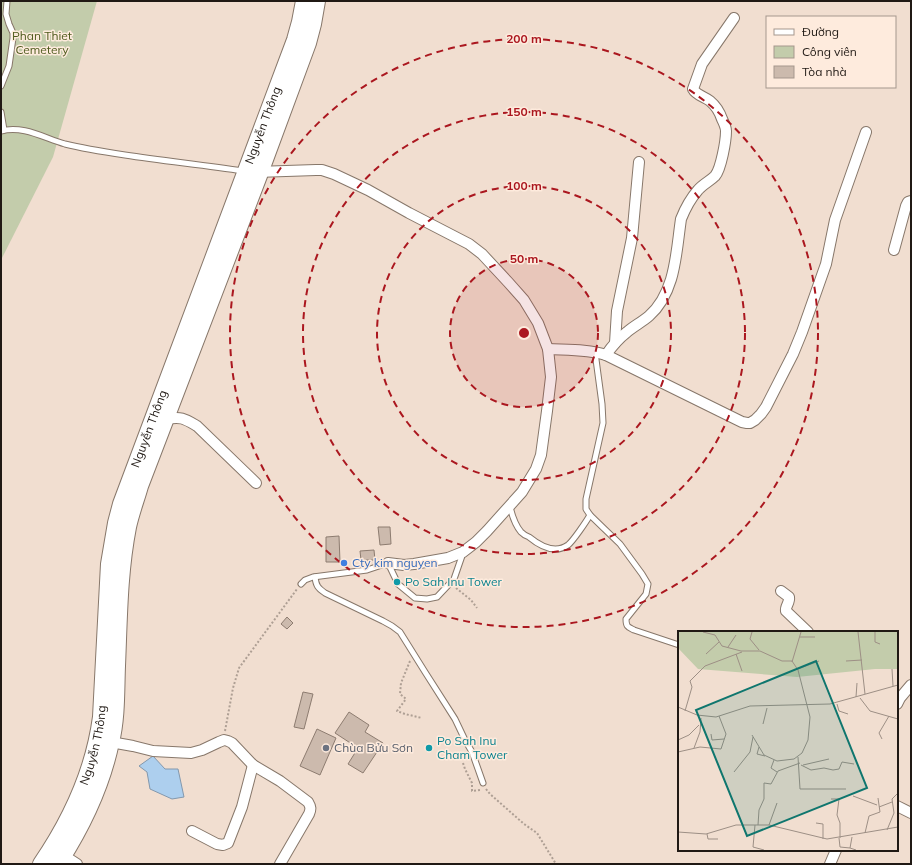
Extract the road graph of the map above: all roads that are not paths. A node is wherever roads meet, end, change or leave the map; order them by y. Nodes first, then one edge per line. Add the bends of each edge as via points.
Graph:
1 (7, 1) edge
2 (304, 1) edge
3 (317, 1) edge
4 (734, 18) dead end
5 (1, 86) edge
6 (1, 112) edge
7 (3, 130) edge
8 (866, 132) dead end
9 (639, 162) dead end
10 (253, 172) junction
11 (911, 201) edge
12 (894, 250) dead end
13 (614, 343) junction
14 (548, 348) junction
15 (594, 352) junction
16 (606, 355) junction
17 (166, 419) junction
18 (256, 483) dead end
19 (509, 506) junction
20 (590, 515) junction
21 (463, 552) junction
22 (388, 562) junction
23 (315, 577) junction
24 (300, 584) road end
25 (781, 591) dead end
26 (807, 631) edge
27 (678, 645) edge
28 (911, 685) edge
29 (898, 700) edge
30 (104, 741) junction
31 (252, 765) junction
32 (482, 783) dead end
33 (898, 806) edge
34 (911, 813) edge
35 (192, 831) dead end
36 (836, 851) edge
37 (66, 861) edge
38 (41, 864) edge
39 (280, 864) edge
40 (830, 864) edge

1 - 5 lane via 6,14 13,38
2 - 10 main road, Nguyễn Thông via 295,40
3 - 10 main road, Nguyễn Thông via 308,43
4 - 13 street via 702,64 693,89 715,106 725,127 719,169 715,176 698,190 683,214 674,270 661,301 650,315
6 - 7 lane
7 - 10 lane via 24,130 65,144 102,152
8 - 16 street via 835,220 826,264 802,332 776,387 756,420 750,423 742,422
9 - 13 street via 632,238 617,311
10 - 14 street via 322,170 334,174 469,244 482,254 524,300 538,323
10 - 17 main road, Nguyễn Thông
10 - 30 main road, Nguyễn Thông via 127,485 116,523 107,590 101,717
11 - 12 street via 906,206
13 - 16 street
14 - 15 street
14 - 19 street via 550,383 539,459 522,492
15 - 16 street
15 - 20 lane via 603,423 586,499 586,509
17 - 18 street via 186,419 197,426
17 - 30 main road, Nguyễn Thông via 128,525 121,587 115,710
19 - 20 lane via 521,532 531,540 553,549 569,545
19 - 21 street via 476,542
20 - 27 lane via 620,544 648,584 646,594 626,619 628,627
21 - 22 street via 448,558 414,564
21 - 22 lane via 454,579 437,597 427,599 415,598 398,584
22 - 23 lane via 367,570
23 - 24 lane
23 - 32 lane via 318,588 325,593 400,632 455,719 472,752
25 - 26 street via 789,597 786,611
28 - 29 street
30 - 31 street via 153,751 191,753 224,740 232,743
30 - 37 main road, Nguyễn Thông via 106,763
30 - 38 main road, Nguyễn Thông via 93,759 77,801
31 - 35 street via 242,807 228,843 217,844
31 - 39 street via 280,781 310,806 309,814
33 - 34 street
36 - 40 street

